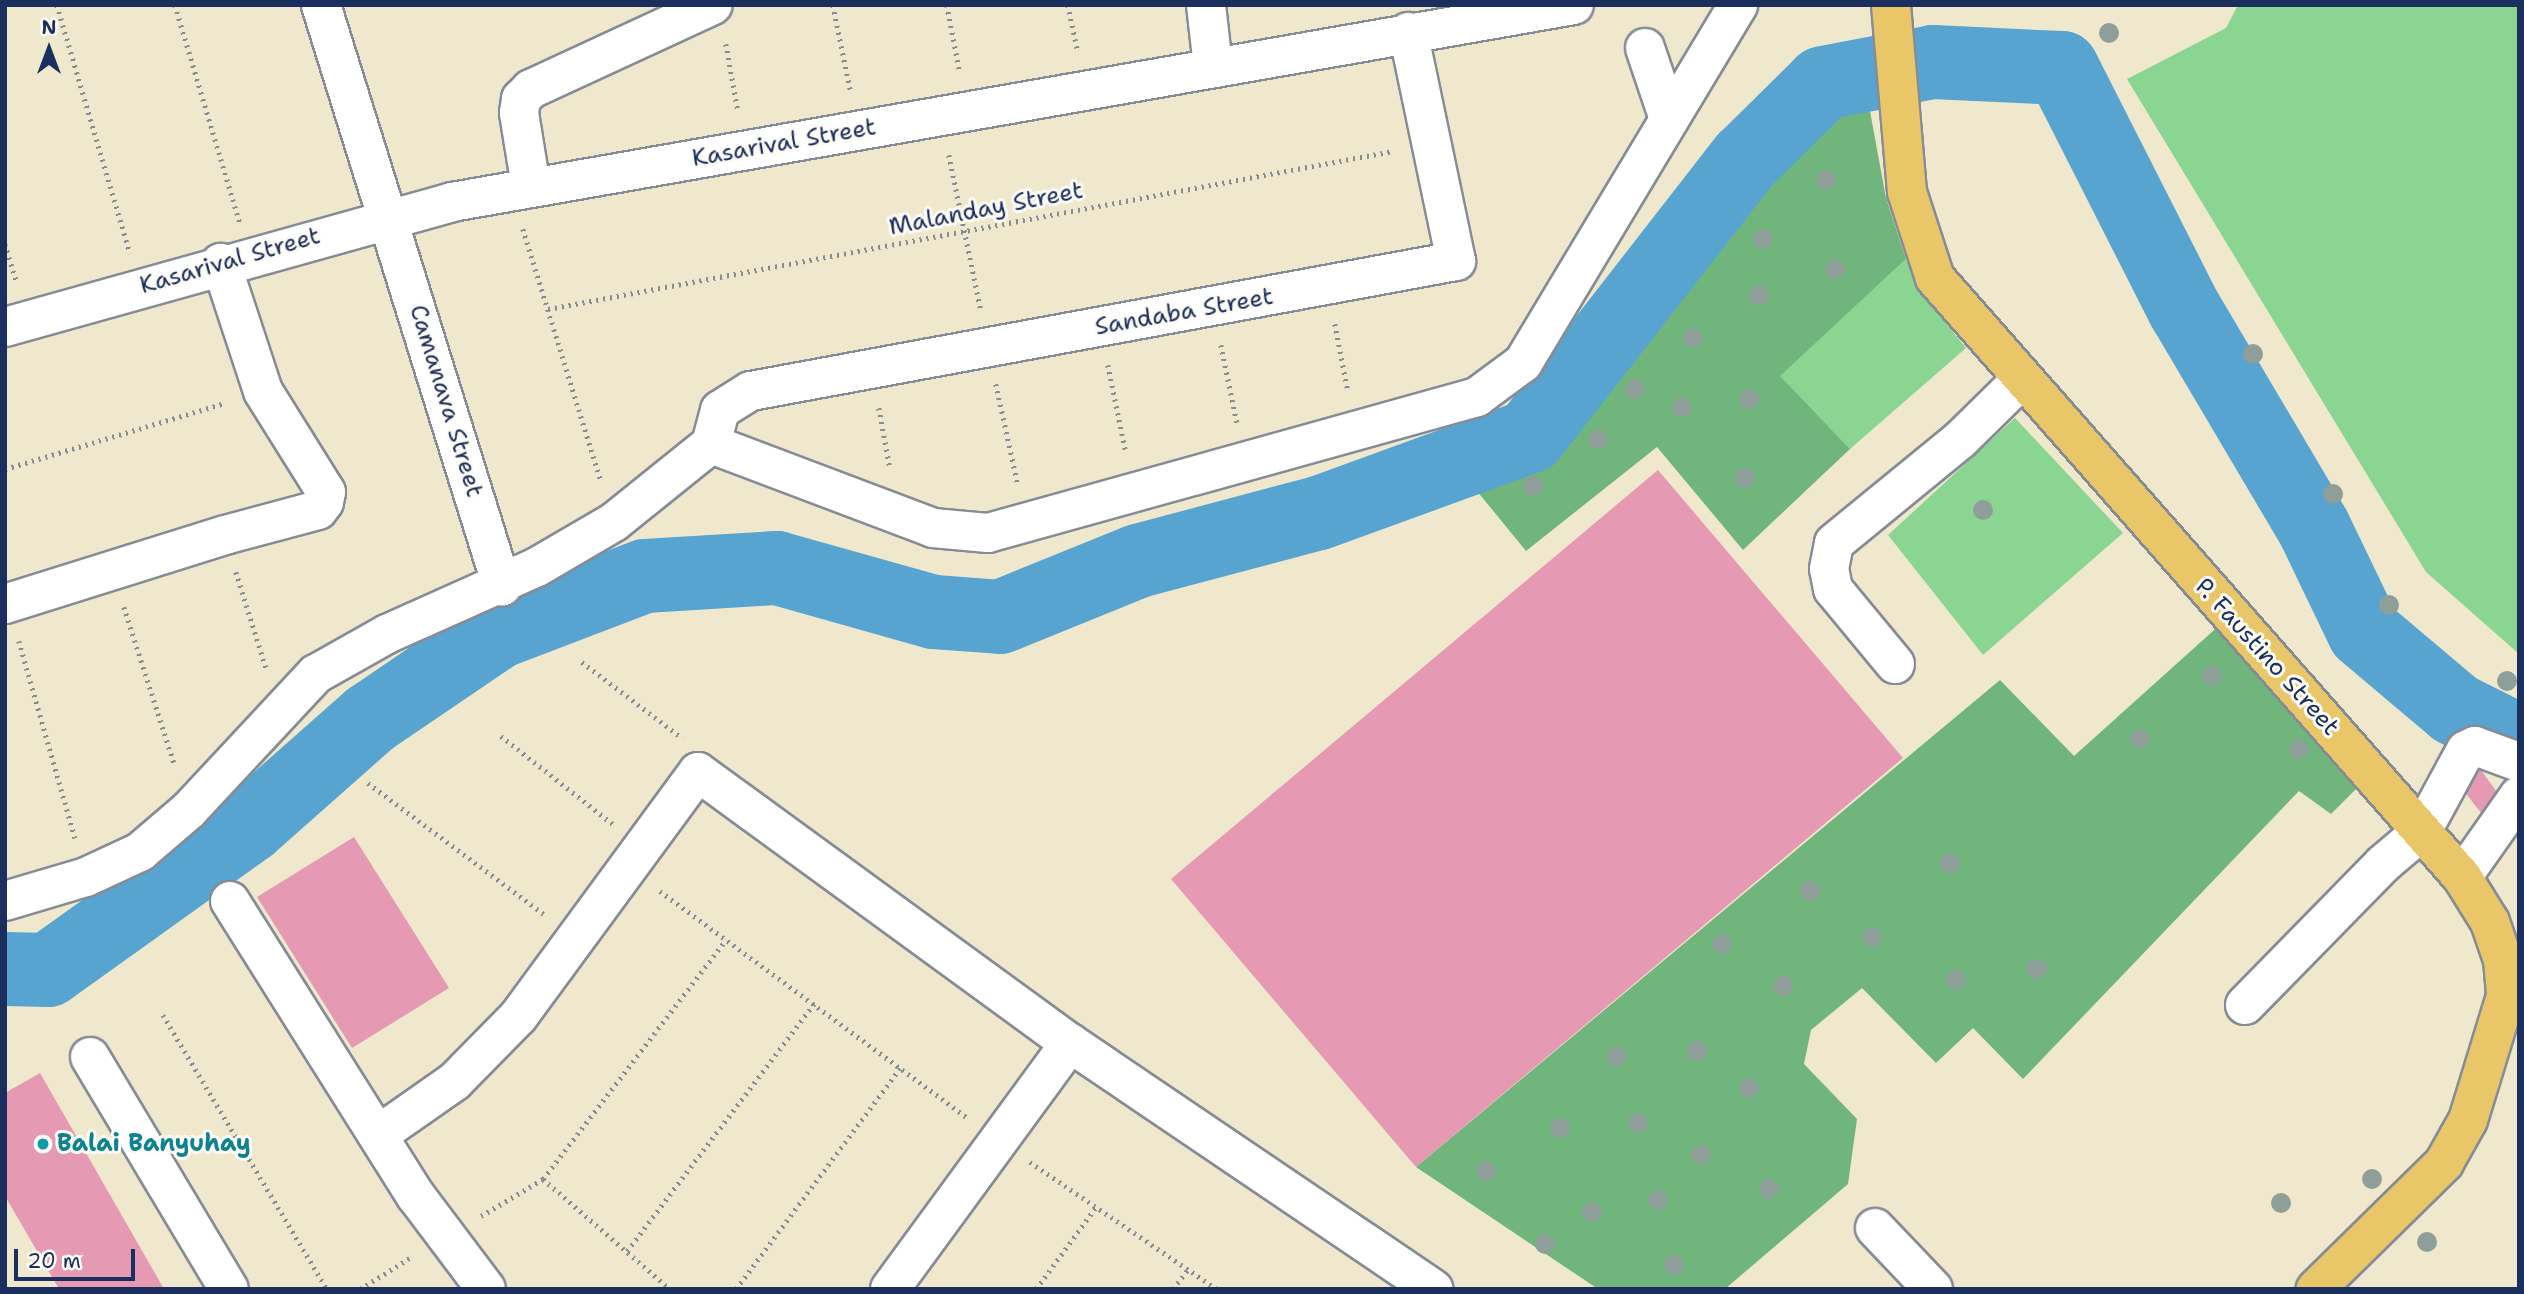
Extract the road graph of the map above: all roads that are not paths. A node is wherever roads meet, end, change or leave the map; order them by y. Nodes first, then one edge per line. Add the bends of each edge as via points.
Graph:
1 (321, 5) edge
2 (1206, 5) edge
3 (1574, 5) edge
4 (1738, 5) edge
5 (1891, 11) edge
6 (718, 18) edge
7 (1408, 32) junction
8 (1645, 48) dead end
9 (1213, 66) junction
10 (1669, 119) junction
11 (521, 189) junction
12 (389, 216) junction
13 (235, 259) junction
14 (5, 327) edge
15 (2021, 380) junction
16 (711, 444) junction
17 (502, 586) junction
18 (7, 603) edge
19 (1895, 664) dead end
20 (2519, 762) edge
21 (2519, 796) edge
22 (2422, 831) junction
23 (2462, 877) junction
24 (5, 901) edge
25 (230, 901) dead end
26 (2511, 955) edge
27 (2245, 1005) dead end
28 (1070, 1043) junction
29 (90, 1057) dead end
30 (378, 1135) junction
31 (1875, 1228) dead end
32 (229, 1289) edge
33 (486, 1289) edge
34 (890, 1289) edge
35 (1433, 1289) edge
36 (1933, 1289) edge
37 (2316, 1289) edge

1 - 12 street, Camanava Street
2 - 9 street
3 - 7 street, Kasarival Street
4 - 10 street
5 - 15 main road, P. Faustino Street via 1907,192 1934,278
6 - 11 street via 531,89 521,99 519,113
7 - 9 street, Kasarival Street
7 - 16 street, Sandaba Street via 1456,261 751,391 720,410
8 - 10 street
9 - 11 street, Kasarival Street
10 - 16 street via 1523,363 1508,379 1477,397 1026,525 958,534
11 - 12 street, Kasarival Street
12 - 13 street, Kasarival Street
12 - 17 street, Camanava Street
13 - 14 street, Kasarival Street
13 - 18 street via 263,391 326,492 324,502 318,510 225,534
15 - 19 street via 1961,439 1834,542 1829,569 1833,589
15 - 22 main road, P. Faustino Street
16 - 17 street via 614,523
17 - 24 street via 348,653 316,674 189,810 140,852 86,877
20 - 22 street via 2475,746 2466,750
21 - 23 street
22 - 23 main road, P. Faustino Street
22 - 27 street via 2383,864
23 - 26 main road, P. Faustino Street
25 - 30 street
26 - 37 main road, P. Faustino Street via 2492,1047 2468,1120 2444,1163
28 - 30 street via 698,772 578,939 489,1049 428,1102
28 - 34 street
28 - 35 street
29 - 32 street
30 - 33 street via 444,1238
31 - 36 street

